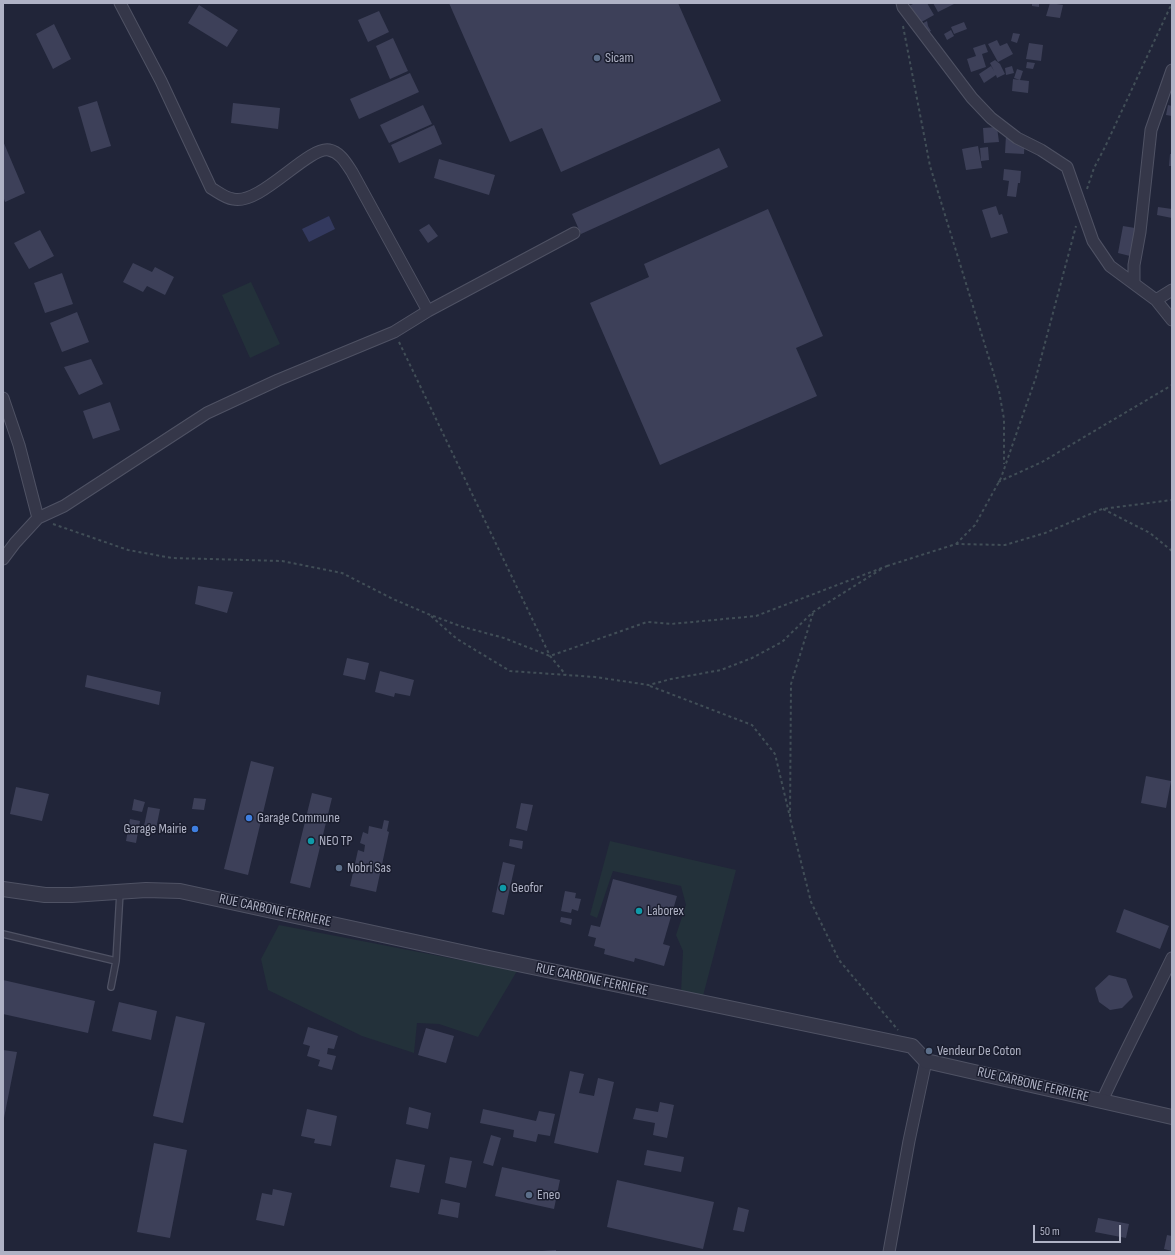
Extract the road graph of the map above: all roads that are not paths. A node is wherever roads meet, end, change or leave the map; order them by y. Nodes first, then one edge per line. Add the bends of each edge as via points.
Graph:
1 (120, 3) edge
2 (902, 3) edge
3 (1172, 70) edge
4 (574, 233) dead end
5 (1134, 283) junction
6 (1172, 290) edge
7 (1156, 300) junction
8 (428, 311) junction
9 (1172, 320) edge
10 (3, 398) edge
11 (38, 518) junction
12 (3, 559) edge
13 (3, 889) edge
14 (120, 892) junction
15 (3, 934) edge
16 (1172, 958) edge
17 (116, 961) junction
18 (111, 987) dead end
19 (926, 1061) junction
20 (1102, 1101) junction
21 (1172, 1118) edge
22 (888, 1252) edge

1 - 8 street via 161,81 211,188 234,200 248,198 316,152 327,149 337,152 352,172
2 - 5 street via 972,98 991,118 1017,138 1067,167 1093,241 1110,266
3 - 5 street via 1151,130
4 - 8 street
5 - 7 street
6 - 7 street
7 - 9 street
8 - 11 street via 394,332 278,380 207,413 64,506
10 - 11 street via 20,445
11 - 12 street
13 - 14 street, RUE CARBONE FERRIERE via 45,895
14 - 17 lane
14 - 19 street, RUE CARBONE FERRIERE via 166,890 216,898 912,1046
15 - 17 lane
16 - 20 street
17 - 18 lane
19 - 20 street, RUE CARBONE FERRIERE
19 - 22 street via 908,1141
20 - 21 street, RUE CARBONE FERRIERE

